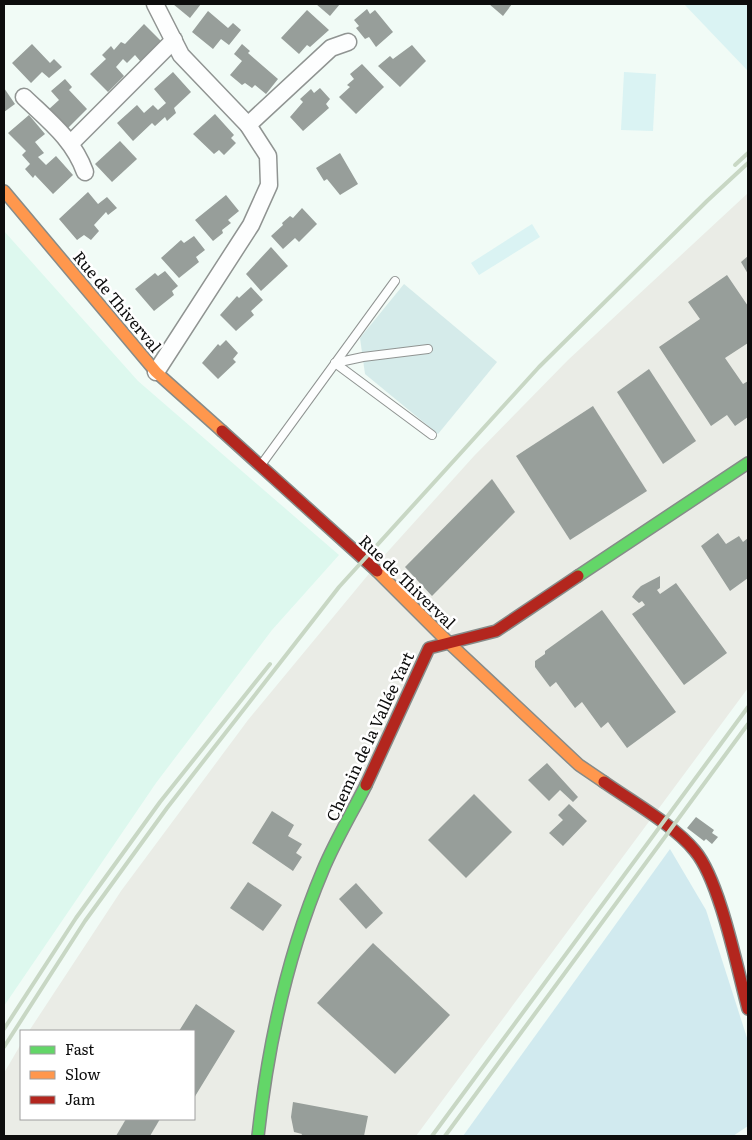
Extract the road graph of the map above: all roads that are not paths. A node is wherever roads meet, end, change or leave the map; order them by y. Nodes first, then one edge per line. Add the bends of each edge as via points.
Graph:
1 (155, 4) edge
2 (174, 40) junction
3 (348, 42) dead end
4 (24, 97) dead end
5 (248, 125) junction
6 (71, 143) junction
7 (85, 172) dead end
8 (4, 191) edge
9 (395, 281) dead end
10 (428, 349) dead end
11 (335, 364) junction
12 (156, 372) junction
13 (432, 434) dead end
14 (748, 463) edge
15 (260, 466) junction
16 (448, 642) junction
17 (748, 1009) edge
18 (258, 1136) edge

1 - 2 street
2 - 5 street via 181,56
2 - 6 street
3 - 5 street via 330,48
4 - 6 street
5 - 12 street via 268,156 269,185 251,226
6 - 7 street
8 - 12 street, Rue de Thiverval
9 - 11 lane
10 - 11 lane
11 - 13 lane
11 - 15 lane
12 - 15 street, Rue de Thiverval
14 - 16 street, Chemin de la Vallée Yart via 496,630
15 - 16 street, Rue de Thiverval via 376,570
16 - 17 street, Rue de Thiverval via 579,765 663,823 695,851 713,884
16 - 18 street, Chemin de la Vallée Yart via 429,648 408,686 311,902 271,1032

